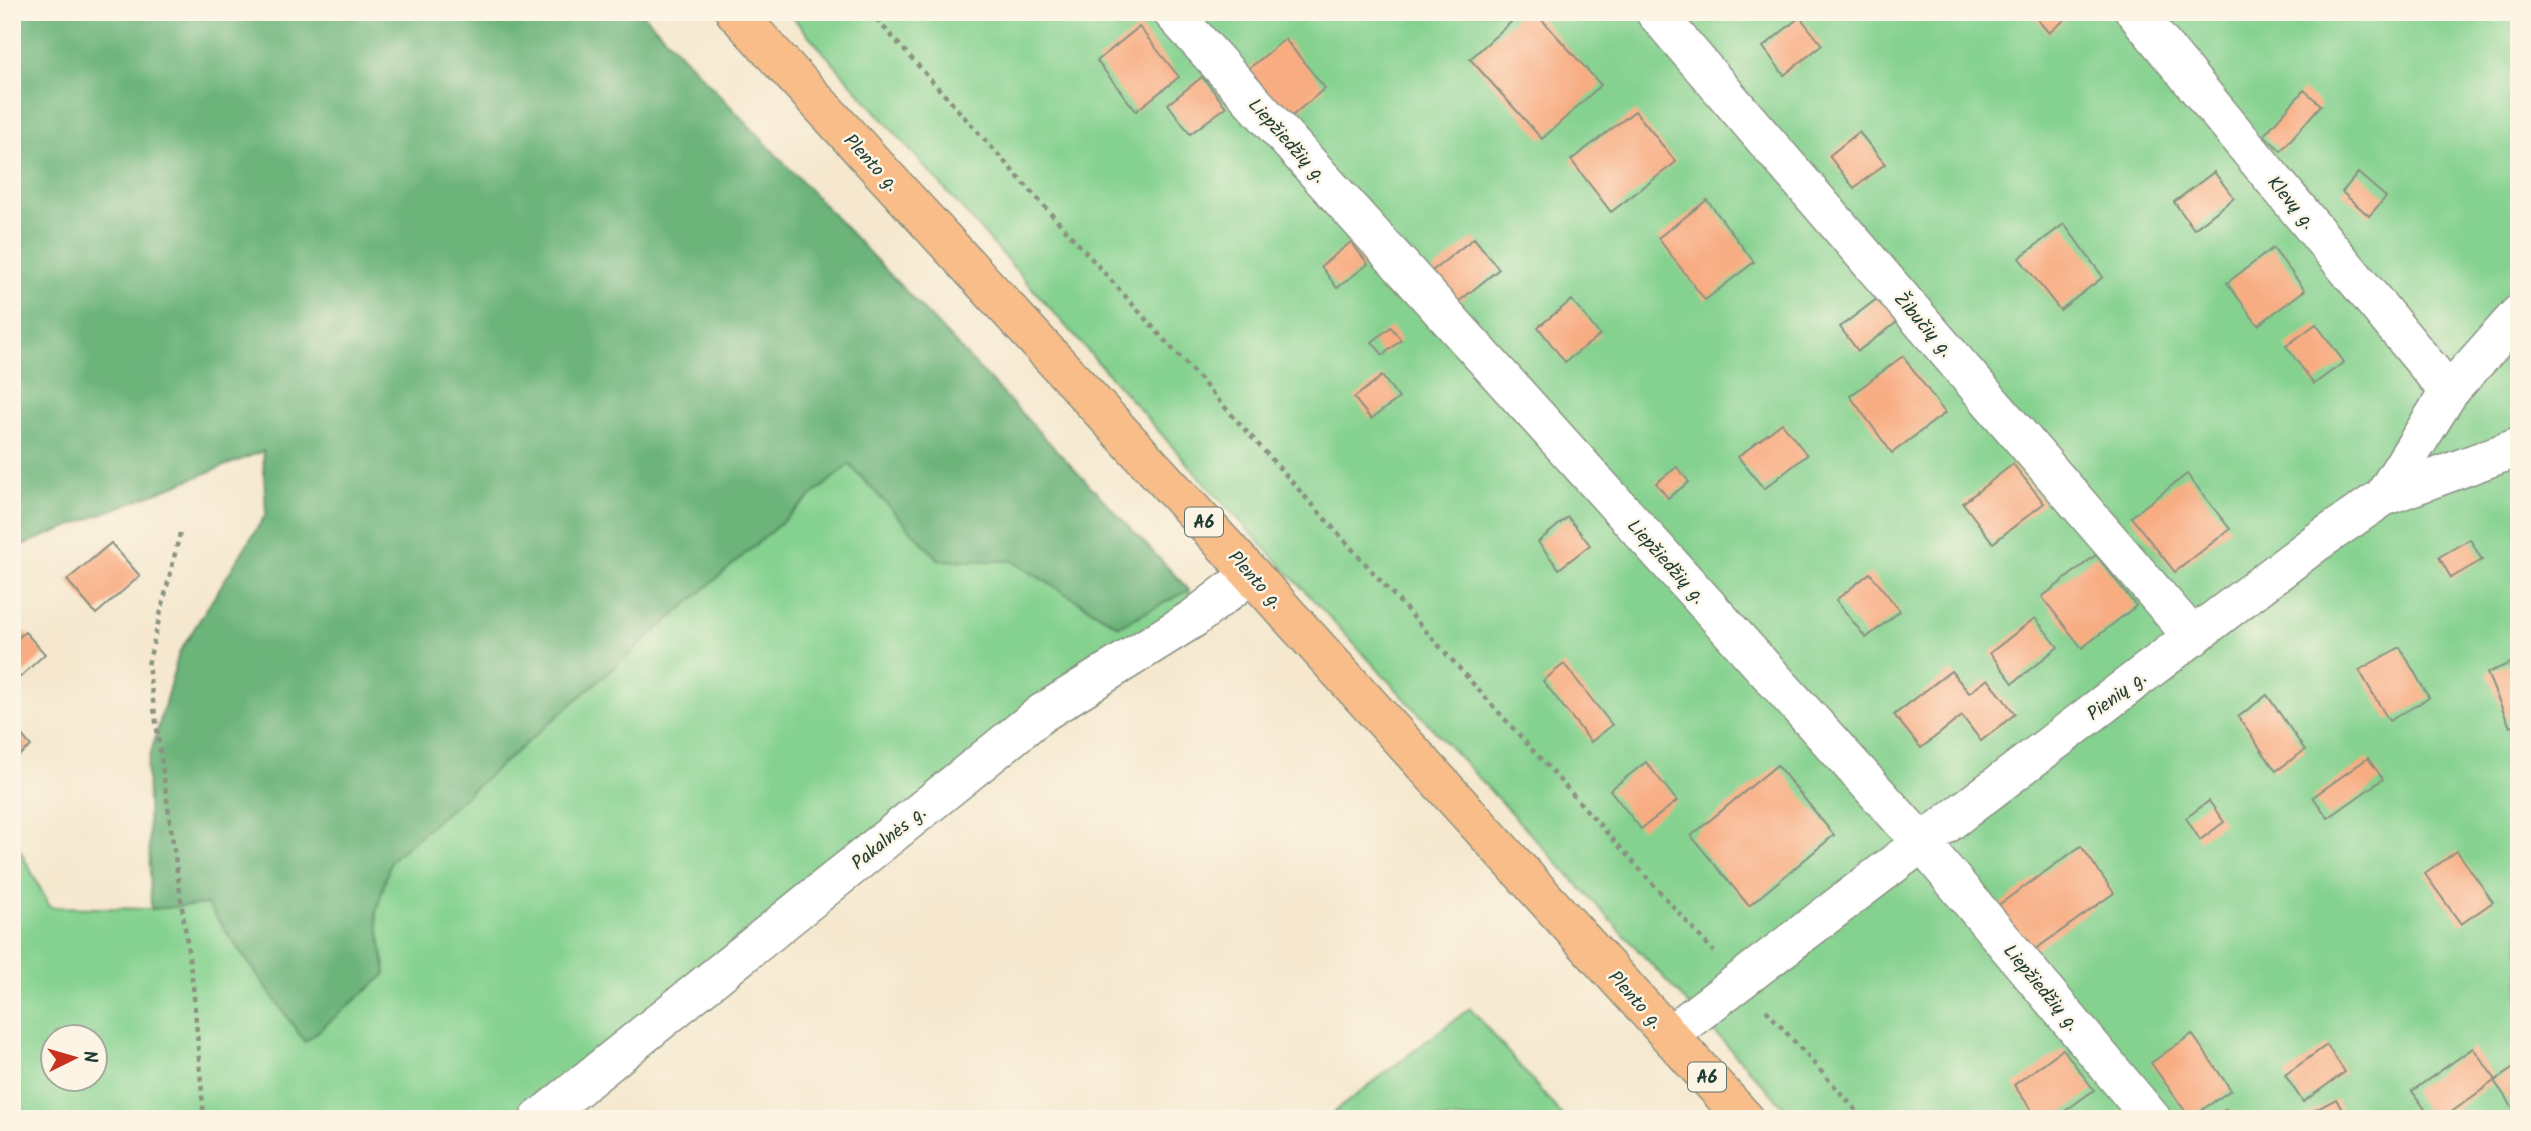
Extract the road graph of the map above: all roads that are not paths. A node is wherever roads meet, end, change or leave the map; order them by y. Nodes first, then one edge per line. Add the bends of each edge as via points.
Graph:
1 (735, 12) edge
2 (1172, 12) edge
3 (1655, 12) edge
4 (2135, 12) edge
5 (2519, 314) edge
6 (2449, 392) junction
7 (2519, 447) edge
8 (2382, 497) junction
9 (1251, 574) junction
10 (2193, 637) junction
11 (1922, 843) junction
12 (1669, 1035) junction
13 (539, 1119) edge
14 (1745, 1119) edge
15 (2152, 1119) edge

1 - 9 highway, Plento g. / A6
2 - 11 street, Liepžiedžių g.
3 - 10 street, Žibučių g.
4 - 6 street, Klevų g.
5 - 6 street, Pienių g.
6 - 8 street, Pienių g.
7 - 8 street
8 - 10 street, Pienių g.
9 - 12 highway, Plento g. / A6
9 - 13 street, Pakalnės g. via 1194,618 1042,713
10 - 11 street, Pienių g.
11 - 12 street, Pienių g.
11 - 15 street, Liepžiedžių g.
12 - 14 highway, Plento g. / A6

